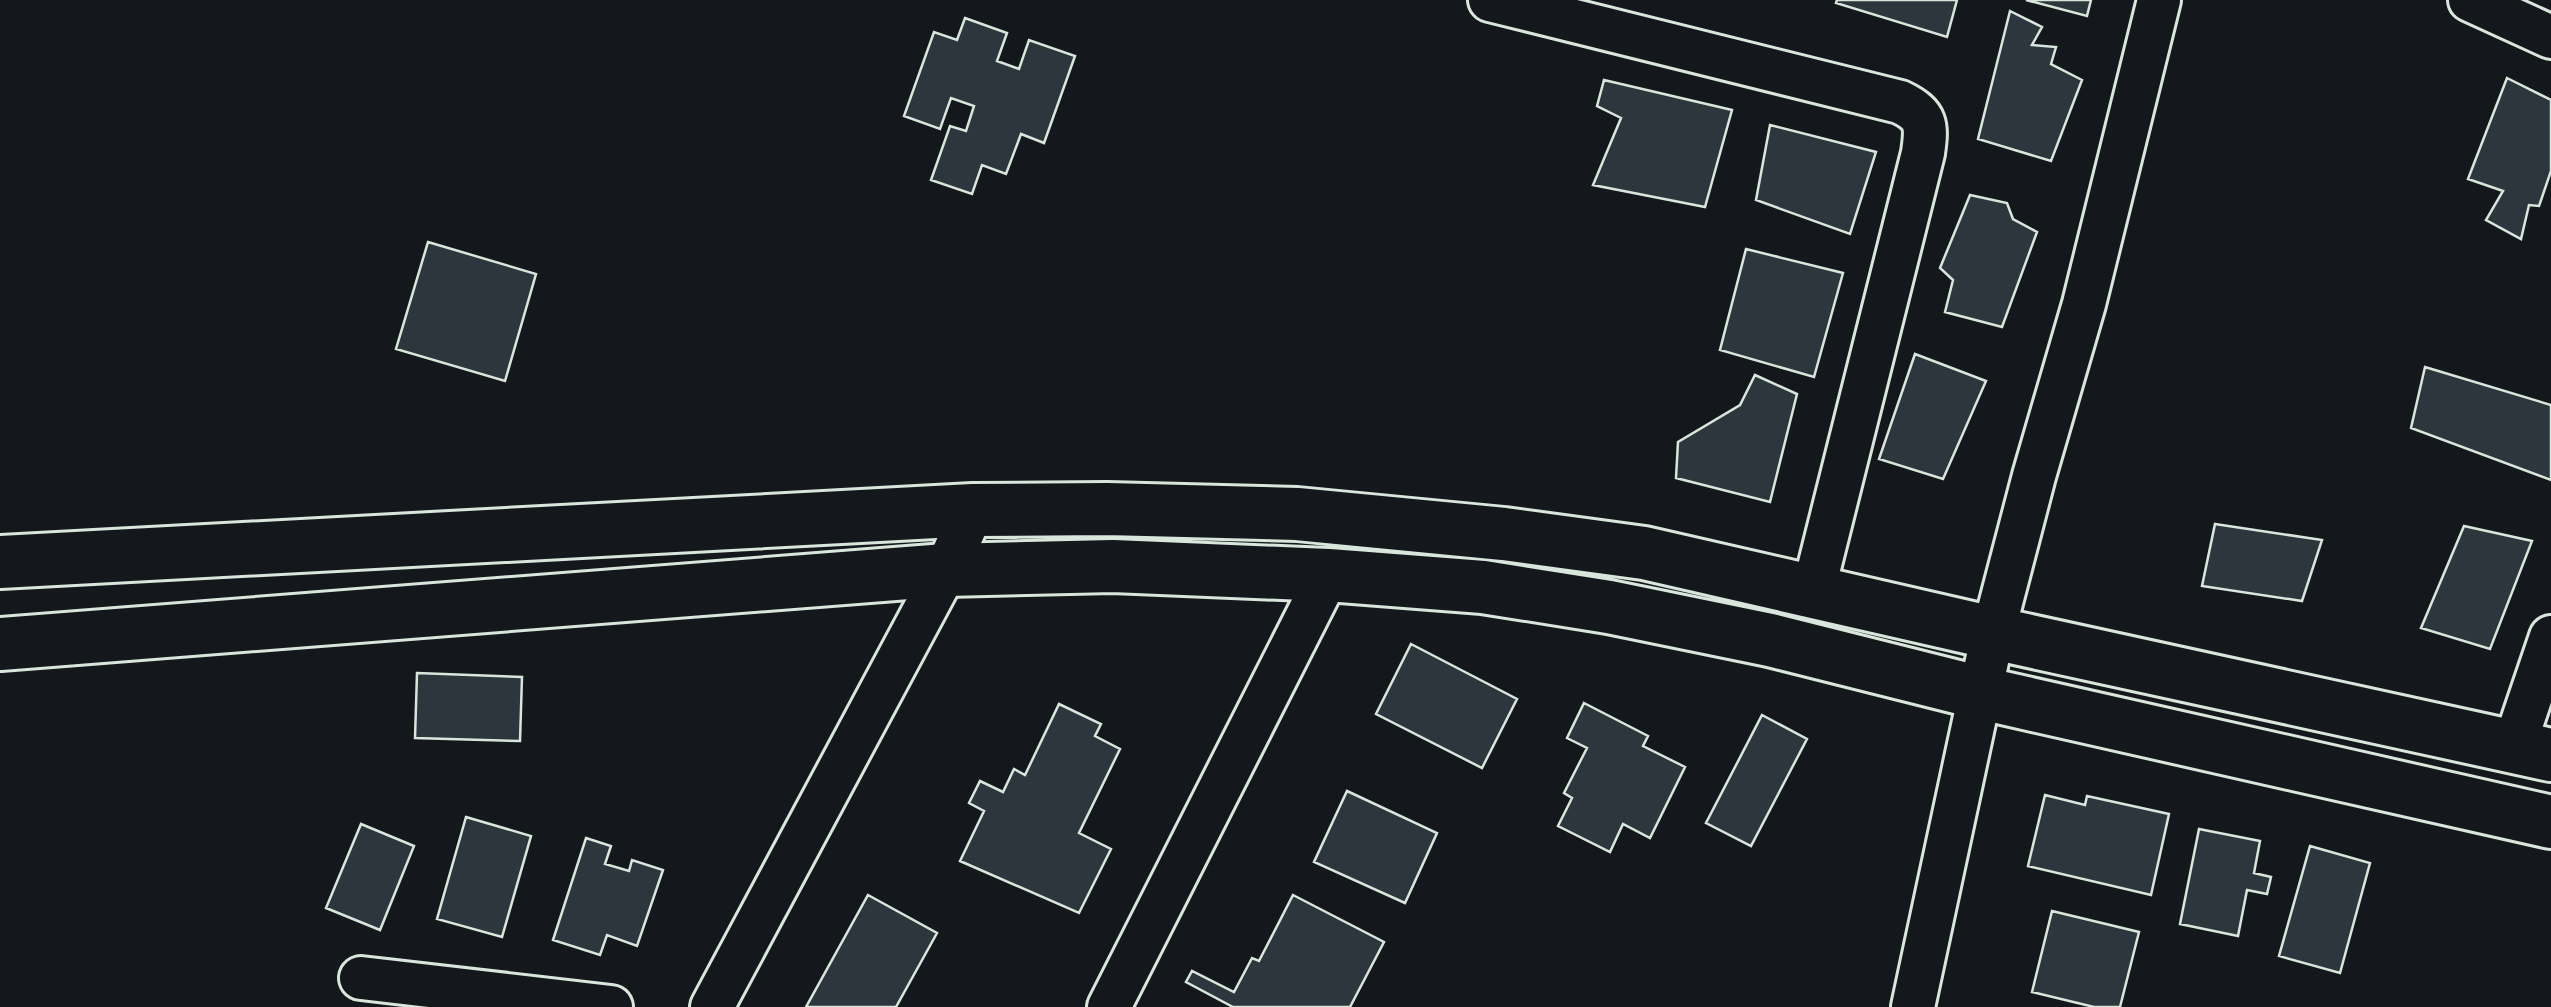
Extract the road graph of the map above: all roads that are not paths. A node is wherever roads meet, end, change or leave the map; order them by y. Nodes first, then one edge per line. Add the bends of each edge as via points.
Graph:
1 (1490, 0) edge
2 (2160, 0) edge
3 (2470, 0) edge
4 (2551, 36) edge
5 (973, 510) junction
6 (0, 562) edge
7 (946, 570) junction
8 (1328, 574) junction
9 (1812, 592) junction
10 (1993, 633) junction
11 (2551, 637) edge
12 (0, 644) edge
13 (1981, 693) junction
14 (2533, 750) edge
15 (2551, 822) edge
16 (361, 978) dead end
17 (611, 1007) edge
18 (712, 1007) edge
19 (1109, 1007) edge
20 (1913, 1007) edge

1 - 9 street via 1900,102 1917,110 1925,124
2 - 10 street
3 - 4 street
5 - 6 main road
5 - 7 street
5 - 9 main road via 1297,514 1466,530 1644,553
7 - 8 main road via 1113,566
7 - 12 main road
7 - 18 street
8 - 13 main road via 1483,587 1609,607
8 - 19 street
9 - 10 main road
10 - 13 street
10 - 14 main road
11 - 14 street
13 - 15 main road
13 - 20 street
16 - 17 street

